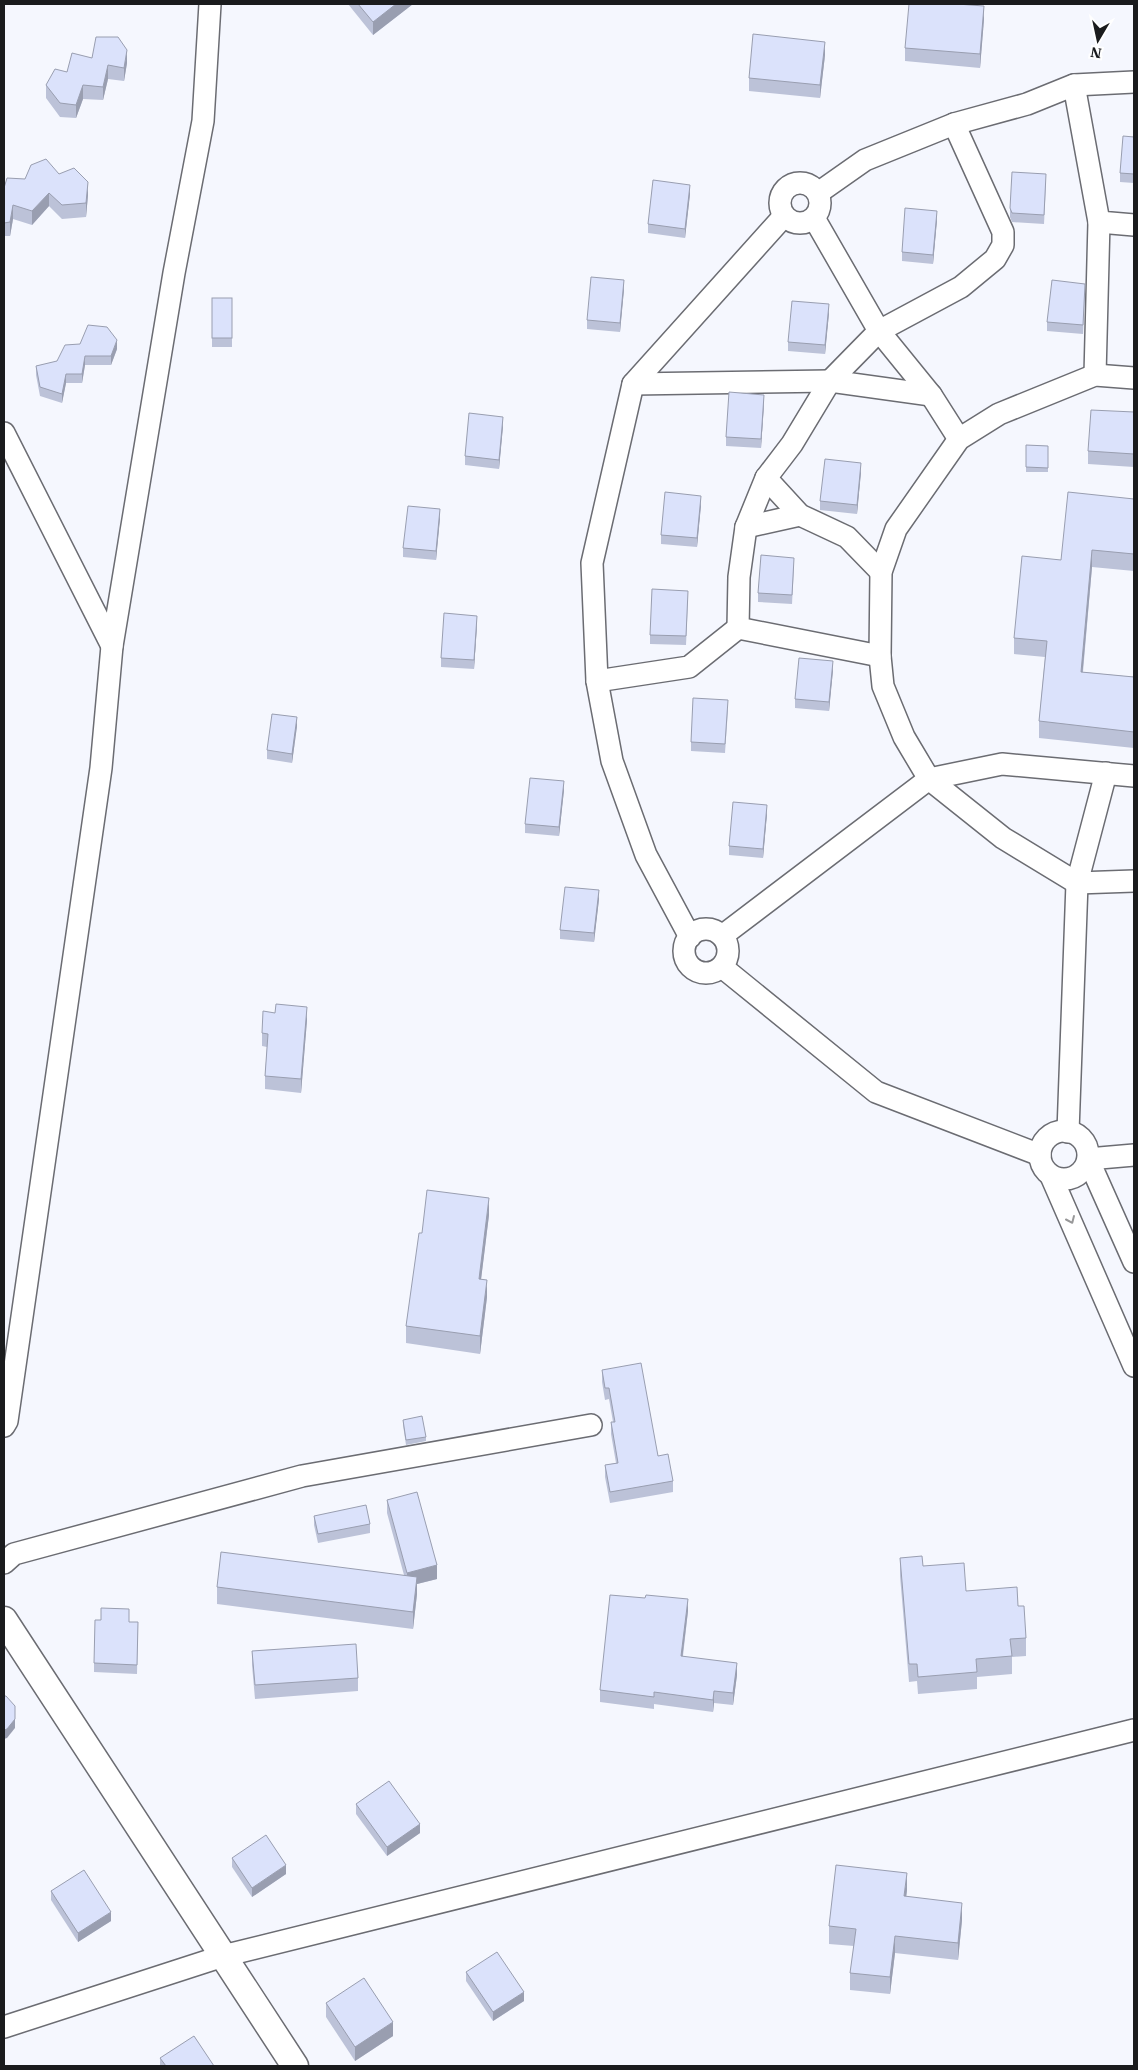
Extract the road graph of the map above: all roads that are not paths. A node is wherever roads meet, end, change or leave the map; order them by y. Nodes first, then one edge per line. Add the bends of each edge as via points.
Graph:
1 (210, 4) edge
2 (1134, 82) edge
3 (1074, 85) junction
4 (954, 124) junction
5 (818, 193) junction
6 (784, 216) junction
7 (814, 218) junction
8 (1099, 222) junction
9 (1134, 225) edge
10 (879, 330) junction
11 (1095, 374) junction
12 (1134, 378) edge
13 (830, 381) junction
14 (633, 384) junction
15 (931, 395) junction
16 (4, 433) edge
17 (959, 439) junction
18 (766, 478) junction
19 (800, 514) junction
20 (746, 527) junction
21 (881, 572) junction
22 (738, 628) junction
23 (112, 646) junction
24 (880, 656) junction
25 (597, 681) junction
26 (1106, 773) junction
27 (1134, 776) edge
28 (929, 779) junction
29 (1134, 881) edge
30 (1077, 883) junction
31 (722, 936) junction
32 (690, 937) junction
33 (722, 967) junction
34 (1068, 1132) junction
35 (1040, 1155) junction
36 (1134, 1155) edge
37 (1088, 1159) junction
38 (1051, 1176) junction
39 (1134, 1262) edge
40 (1134, 1366) edge
41 (591, 1425) dead end
42 (4, 1426) edge
43 (4, 1563) edge
44 (4, 1620) edge
45 (1134, 1730) edge
46 (223, 1956) junction
47 (4, 2027) edge
48 (295, 2066) edge

1 - 23 street via 203,121 174,273
2 - 3 street
3 - 4 street via 1027,104
3 - 8 street
4 - 5 street via 865,160
4 - 10 street via 1003,232 1003,246 995,259 961,287
5 - 6 street via 807,184 788,187 780,197 780,210
5 - 7 street via 820,206
6 - 7 street via 795,223
6 - 14 street
7 - 10 street
8 - 9 street
8 - 11 street
10 - 13 street
10 - 15 street
11 - 12 street
11 - 17 street via 999,414
13 - 14 street
13 - 15 street
13 - 18 street via 792,444
14 - 25 street via 592,563
15 - 17 street
16 - 23 street
17 - 21 street via 896,529
18 - 19 street
18 - 20 street
19 - 20 street
19 - 21 street via 847,537
20 - 22 street via 739,577
21 - 24 street
22 - 24 street
22 - 25 street via 689,666
23 - 42 street via 101,768
24 - 28 street via 883,686 904,737
25 - 32 street via 612,760 646,856
26 - 27 street
26 - 28 street via 1002,764
26 - 30 street
28 - 30 street via 1003,838
28 - 31 street
29 - 30 street
30 - 34 street
31 - 32 street via 702,930
31 - 33 street via 728,955
32 - 33 street via 684,951 689,965 701,973
33 - 35 street via 876,1092
34 - 35 street via 1046,1139
34 - 37 street via 1081,1138
35 - 38 street via 1045,1170
36 - 37 street
37 - 38 street via 1086,1167 1074,1177 1067,1180
37 - 39 street
38 -> 40 street
41 - 43 street via 302,1476 14,1554
44 - 46 street
45 - 46 street
46 - 47 street
46 - 48 street

